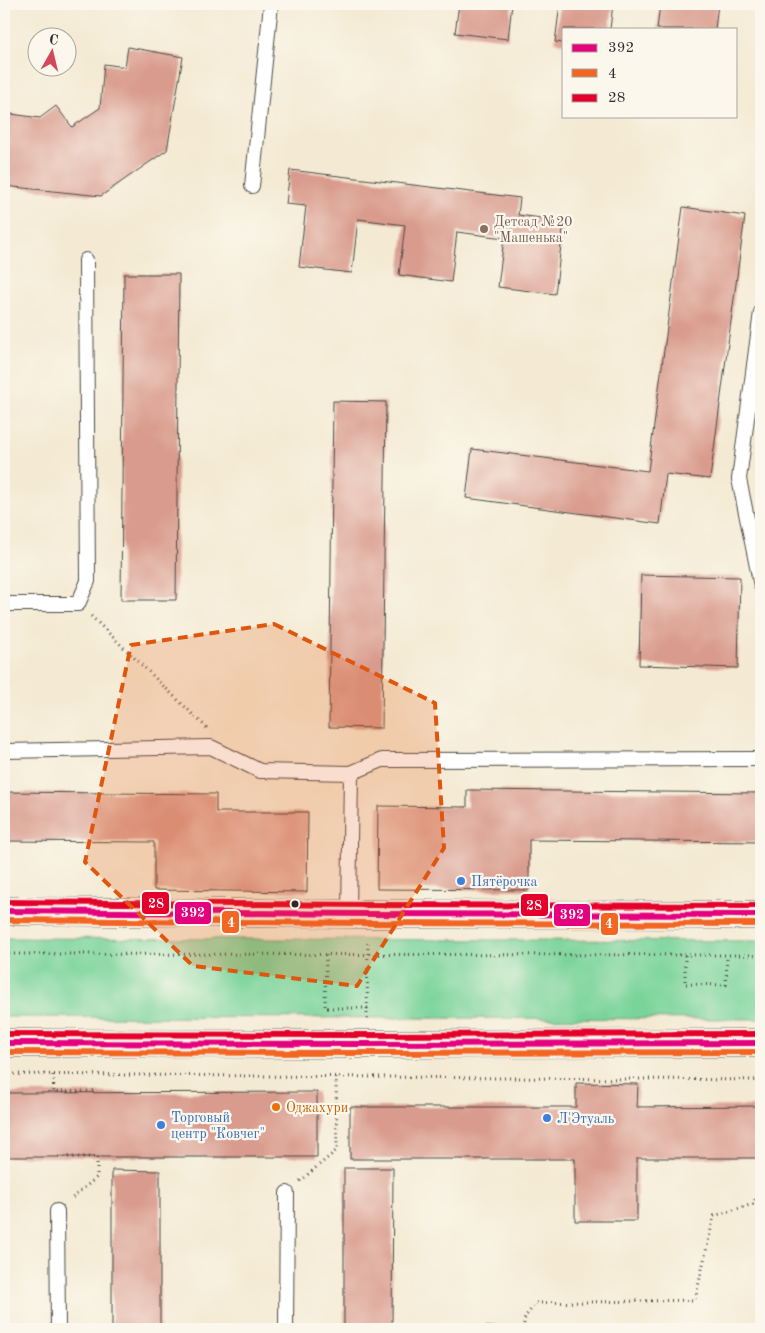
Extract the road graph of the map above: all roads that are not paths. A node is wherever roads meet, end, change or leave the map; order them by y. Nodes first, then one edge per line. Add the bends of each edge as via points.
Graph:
1 (271, 4) edge
2 (252, 186) dead end
3 (86, 260) dead end
4 (761, 312) edge
5 (761, 586) edge
6 (4, 604) edge
7 (4, 751) edge
8 (761, 760) edge
9 (351, 774) junction
10 (4, 911) edge
11 (358, 914) junction
12 (761, 916) edge
13 (4, 1043) edge
14 (761, 1043) edge
15 (287, 1193) road end
16 (57, 1211) road end
17 (58, 1329) edge
18 (286, 1329) edge

1 - 2 lane
3 - 6 lane via 88,582 78,604
4 - 5 lane via 739,480
7 - 9 lane via 211,747 260,771
8 - 9 lane via 382,760
9 - 11 lane
10 - 11 main road
11 - 12 main road
13 - 14 main road
15 - 18 lane
16 - 17 lane

